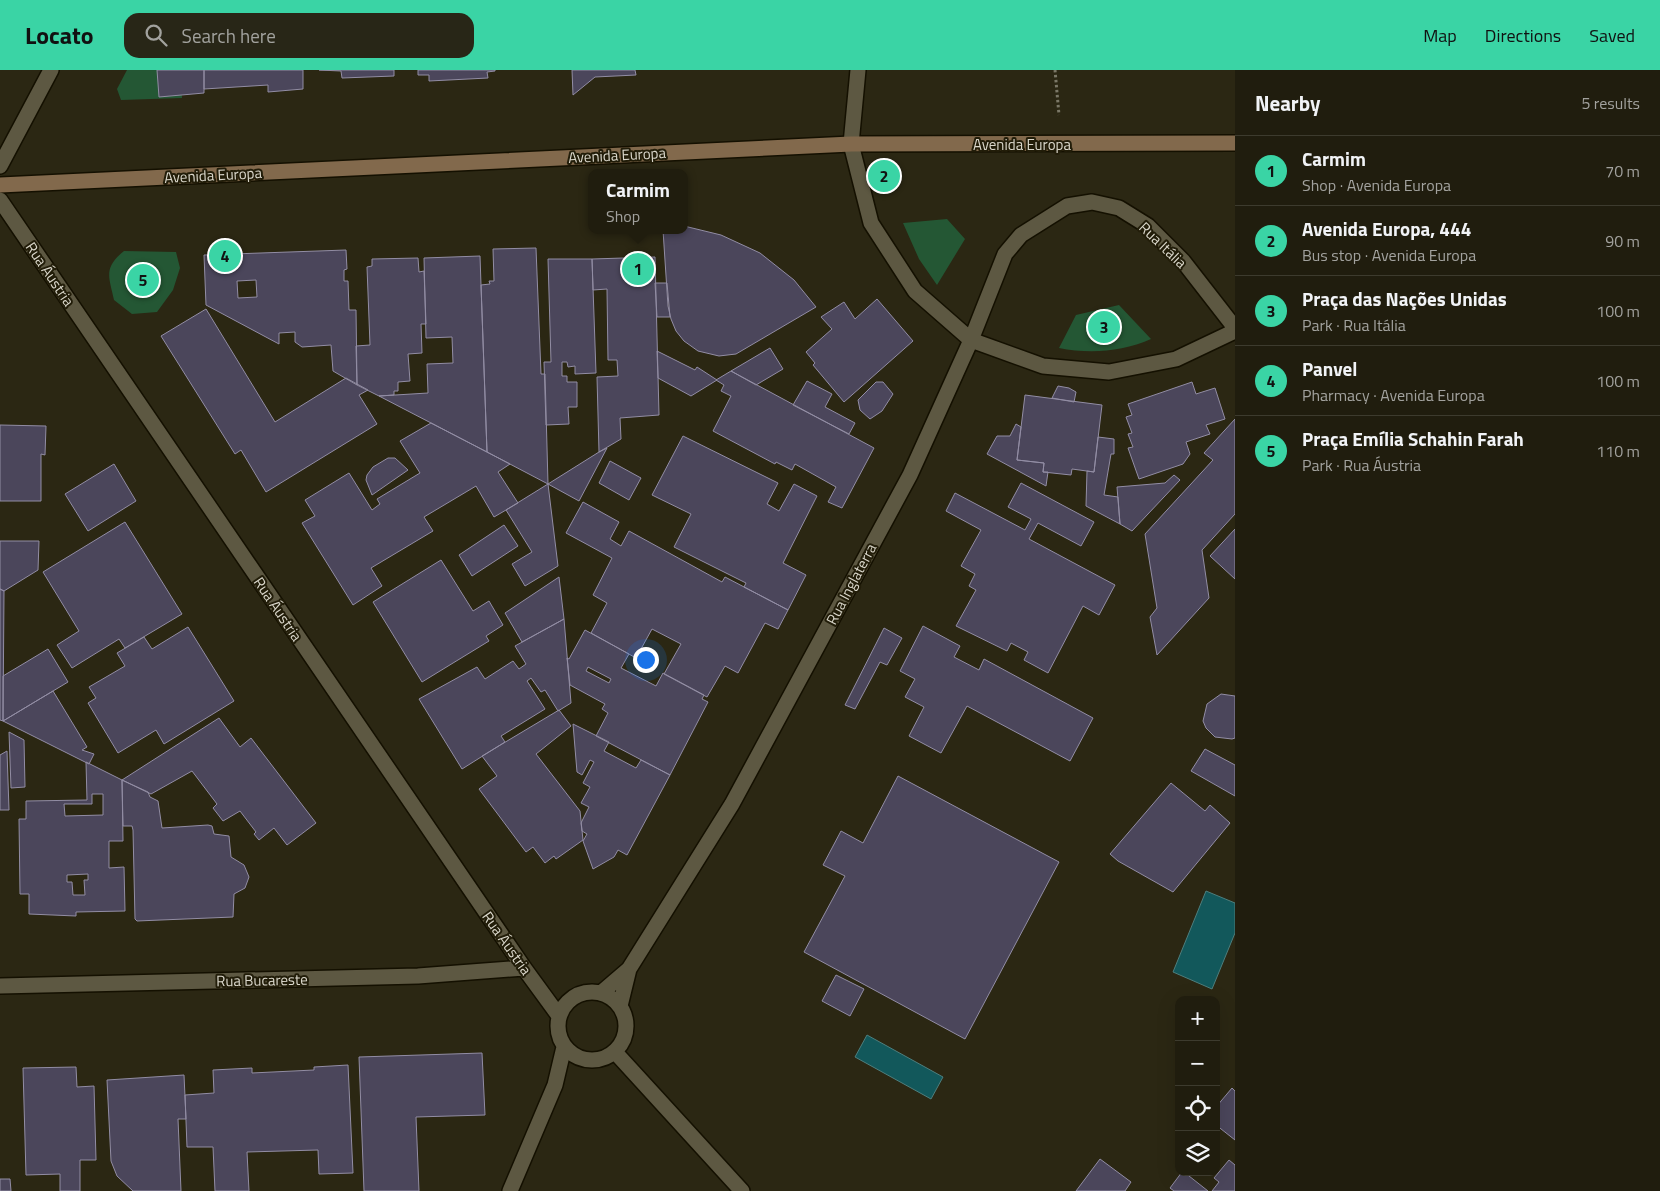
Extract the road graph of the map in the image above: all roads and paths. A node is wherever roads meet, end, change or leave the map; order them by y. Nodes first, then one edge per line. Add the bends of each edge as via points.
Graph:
1 (51, 70) edge
2 (858, 70) edge
3 (1235, 143) edge
4 (851, 144) junction
5 (0, 166) edge
6 (0, 185) edge
7 (0, 200) edge
8 (1067, 206) joint
9 (1235, 329) edge
10 (971, 340) junction
11 (524, 968) junction
12 (629, 969) junction
13 (0, 986) edge
14 (601, 993) junction
15 (620, 1006) junction
16 (559, 1016) junction
17 (564, 1047) junction
18 (615, 1052) junction
19 (578, 1058) junction
20 (555, 1085) junction
21 (510, 1191) edge
22 (742, 1191) edge

1 - 5 street
2 - 4 street
3 - 4 main road, Avenida Europa
4 - 6 main road, Avenida Europa
4 - 10 street via 871,223 915,291
7 - 11 street, Rua Áustria
8 - 9 street, Rua Itália via 1092,202 1119,208 1148,226 1183,261
8 - 10 street, Rua Inglaterra via 1021,234 1005,254
9 - 10 street via 1176,359 1109,372 1043,366
10 - 12 street, Rua Inglaterra via 910,475 736,796
11 - 13 street, Rua Bucareste via 418,976
11 - 16 street, Rua Áustria
12 - 14 street, Rua Inglaterra
12 - 15 street, Rua Inglaterra
14 - 15 street
14 - 16 street via 588,992 576,996 565,1004
15 - 18 street via 626,1029
16 - 17 street via 557,1026
17 - 19 street
17 - 20 street
18 - 19 street via 598,1060
18 - 22 street
19 - 20 street
20 - 21 street

